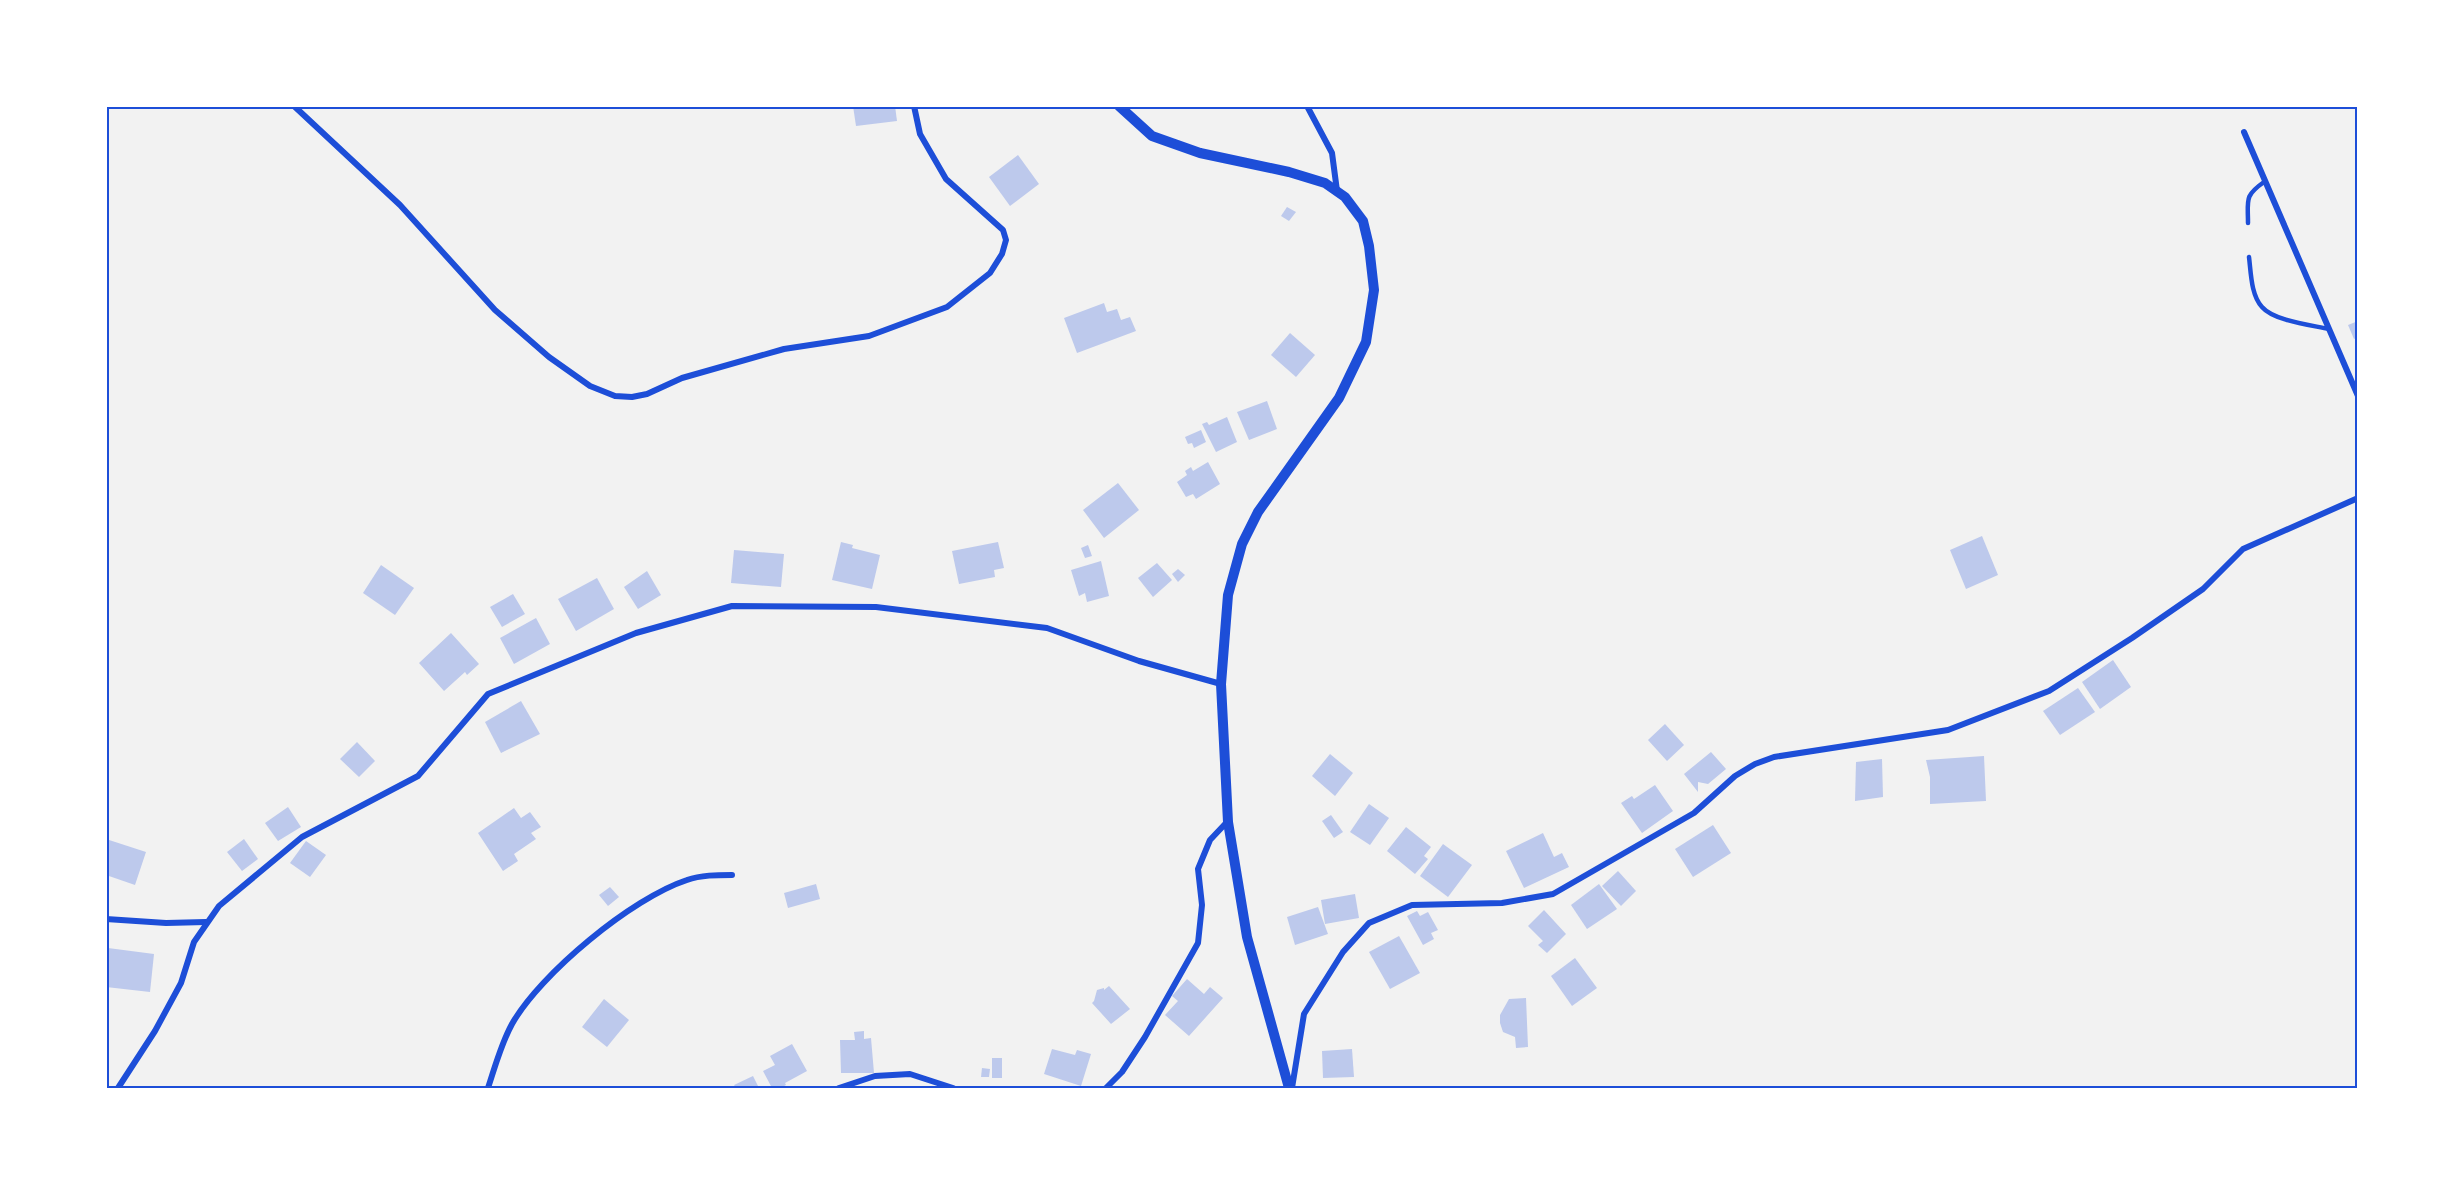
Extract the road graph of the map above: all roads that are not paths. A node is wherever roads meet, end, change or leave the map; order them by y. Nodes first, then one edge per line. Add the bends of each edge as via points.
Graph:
1 (294, 106) edge
2 (914, 106) edge
3 (1119, 106) edge
4 (1307, 106) edge
5 (2244, 132) dead end
6 (2264, 182) junction
7 (1337, 191) junction
8 (2248, 223) dead end
9 (2249, 257) dead end
10 (2329, 329) junction
11 (2358, 396) edge
12 (2358, 498) edge
13 (1221, 684) junction
14 (1228, 822) junction
15 (732, 875) dead end
16 (106, 919) edge
17 (206, 922) junction
18 (118, 1089) edge
19 (488, 1089) edge
20 (839, 1089) edge
21 (954, 1089) edge
22 (1106, 1089) edge
23 (1291, 1089) edge

1 - 2 street via 400,205 495,310 549,357 590,386 615,396 632,397 682,378 784,349 869,336 947,307 990,273 1002,254 1003,230 946,179 920,134
3 - 7 street via 1152,136 1200,153 1289,172 1325,183
4 - 7 street via 1332,153
5 - 6 street
6 - 8 lane via 2251,191
6 - 10 street
7 - 13 street via 1363,221 1369,246 1374,290 1366,342 1339,398 1258,512 1242,544 1228,595
9 - 10 lane via 2254,292 2262,307 2272,314
10 - 11 street
12 - 23 street via 2243,549 2203,589 2049,691 1948,730 1774,756 1735,777 1694,813 1553,894 1502,903 1412,905 1369,923 1343,952 1304,1014
13 - 14 street
13 - 17 street via 1139,661 1047,628 876,607 732,606 636,633 488,694 418,776 302,837 219,906
14 - 22 street via 1210,840 1198,869 1202,905 1198,943 1145,1037
14 - 23 street via 1247,937
15 - 19 street via 687,880 662,891 615,921 576,953 513,1023
16 - 17 street
17 - 18 street via 194,942 181,983
20 - 21 street via 875,1076 910,1074

